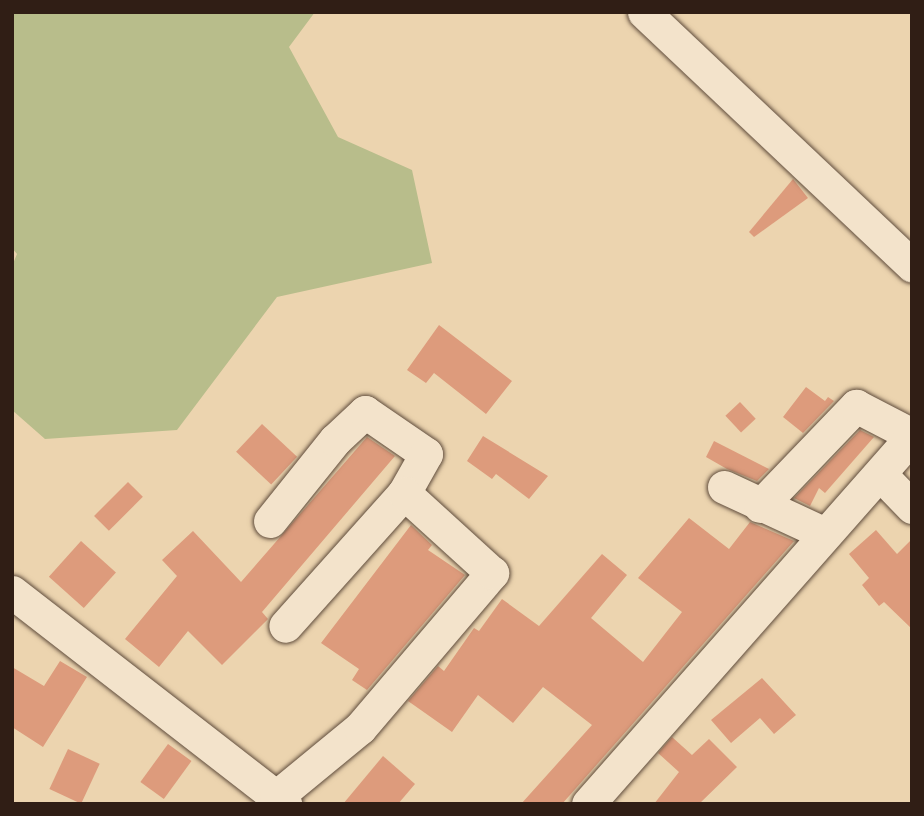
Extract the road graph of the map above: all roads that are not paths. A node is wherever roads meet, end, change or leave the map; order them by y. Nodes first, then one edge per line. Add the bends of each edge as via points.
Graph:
1 (644, 12) edge
2 (912, 265) edge
3 (912, 435) edge
4 (880, 474) junction
5 (724, 487) dead end
6 (404, 493) junction
7 (760, 506) junction
8 (912, 507) edge
9 (270, 521) dead end
10 (823, 533) junction
11 (12, 592) edge
12 (285, 626) dead end
13 (280, 800) edge
14 (588, 804) edge

1 - 2 street
3 - 4 street
3 - 7 street via 856,406
4 - 8 street
4 - 10 street
5 - 7 street
6 - 9 street via 426,454 365,412 335,440
6 - 12 street
6 - 13 street via 492,573 360,728
7 - 10 street
10 - 14 street
11 - 13 street

